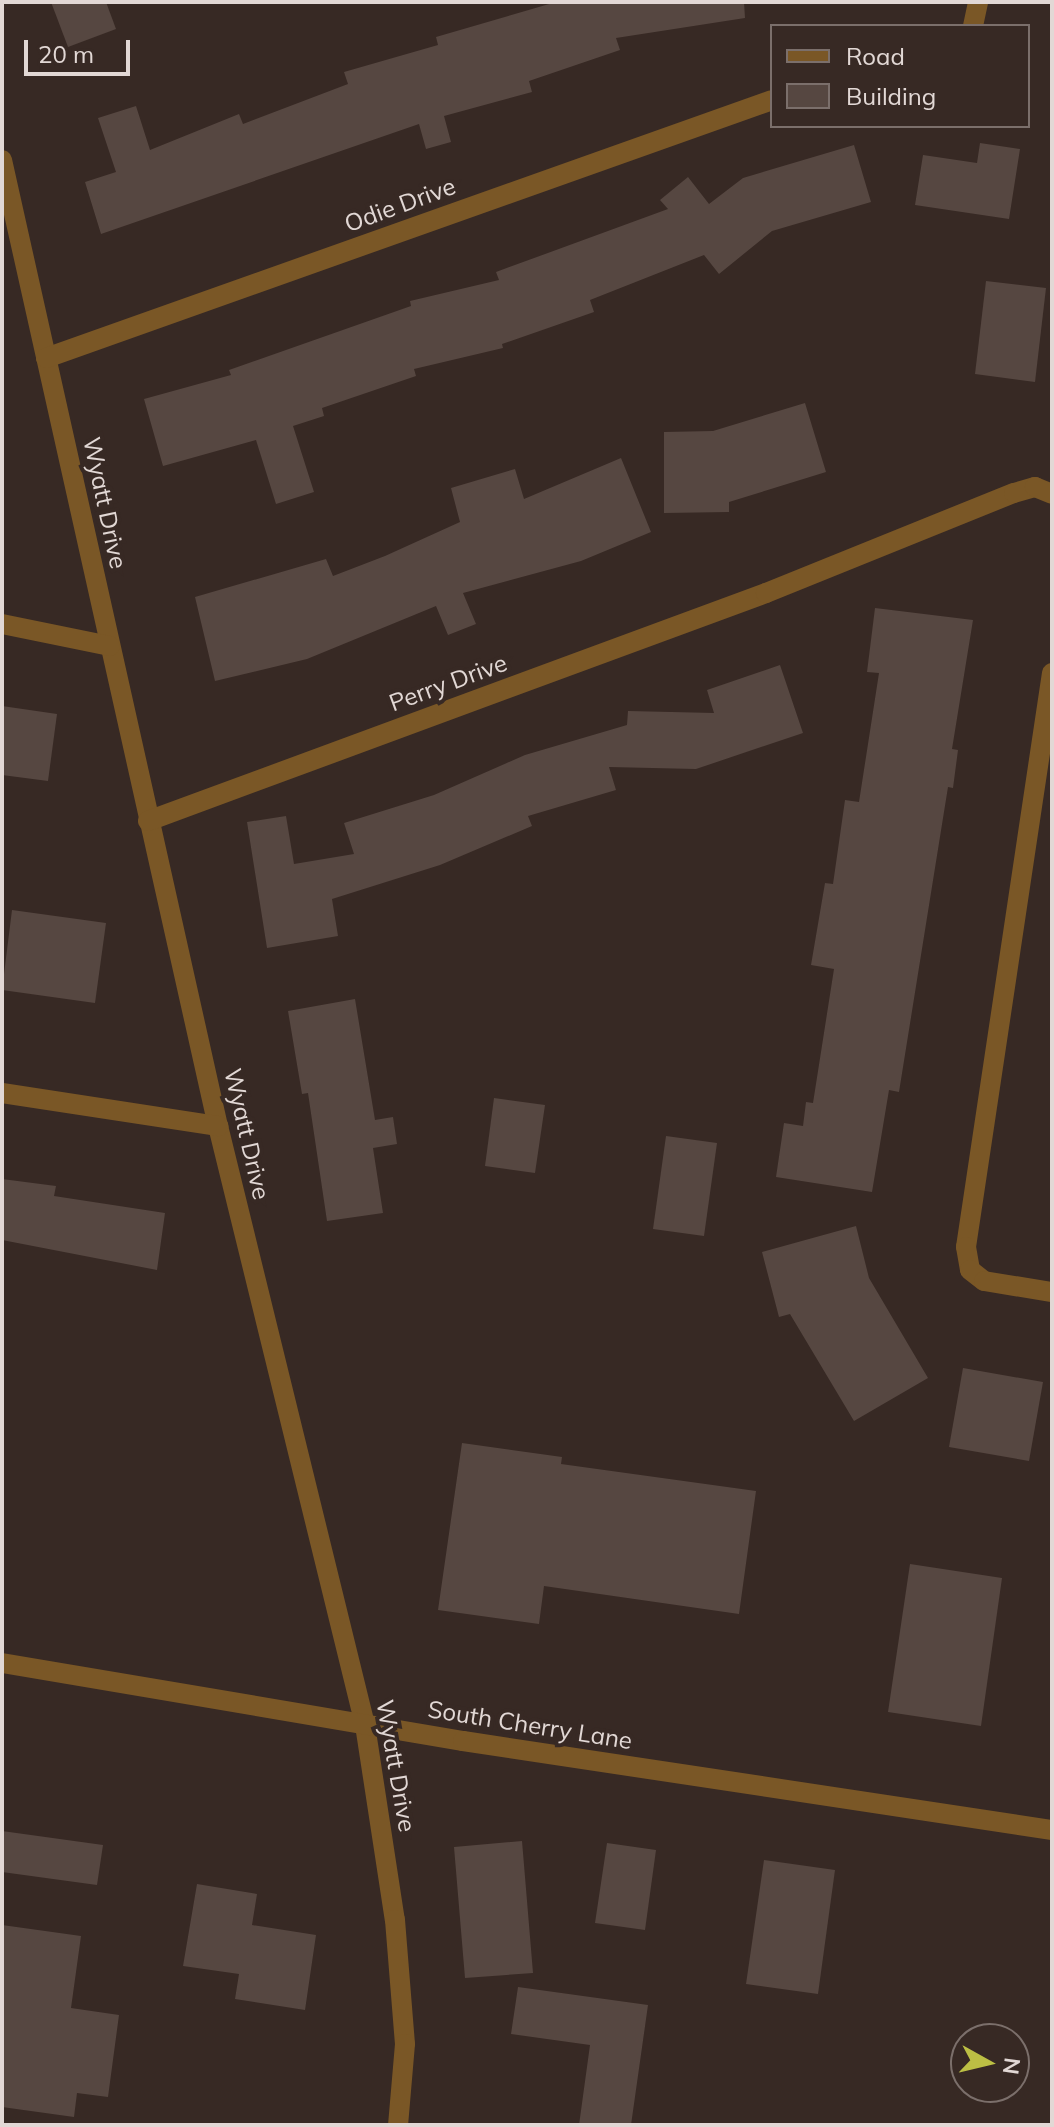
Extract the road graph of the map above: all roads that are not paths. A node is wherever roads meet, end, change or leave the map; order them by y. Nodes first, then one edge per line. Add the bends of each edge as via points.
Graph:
1 (978, 2) edge
2 (973, 24) edge
3 (770, 101) edge
4 (2, 160) edge
5 (46, 358) junction
6 (1052, 494) edge
7 (2, 624) edge
8 (110, 646) junction
9 (1052, 673) edge
10 (148, 821) junction
11 (2, 1093) edge
12 (218, 1126) junction
13 (1052, 1292) edge
14 (2, 1663) edge
15 (365, 1725) junction
16 (1052, 1830) edge
17 (398, 2125) edge

1 - 2 street
3 - 5 street, Odie Drive
4 - 5 street, Wyatt Drive
5 - 8 street, Wyatt Drive
6 - 10 street, Perry Drive via 1035,487 1014,493 766,593
7 - 8 street
8 - 10 street, Wyatt Drive
9 - 13 street via 966,1247 970,1270 984,1281
10 - 12 street, Wyatt Drive
11 - 12 street
12 - 15 street, Wyatt Drive
14 - 15 street, South Cherry Lane
15 - 16 street, South Cherry Lane
15 - 17 street, Wyatt Drive via 395,1920 405,2044

